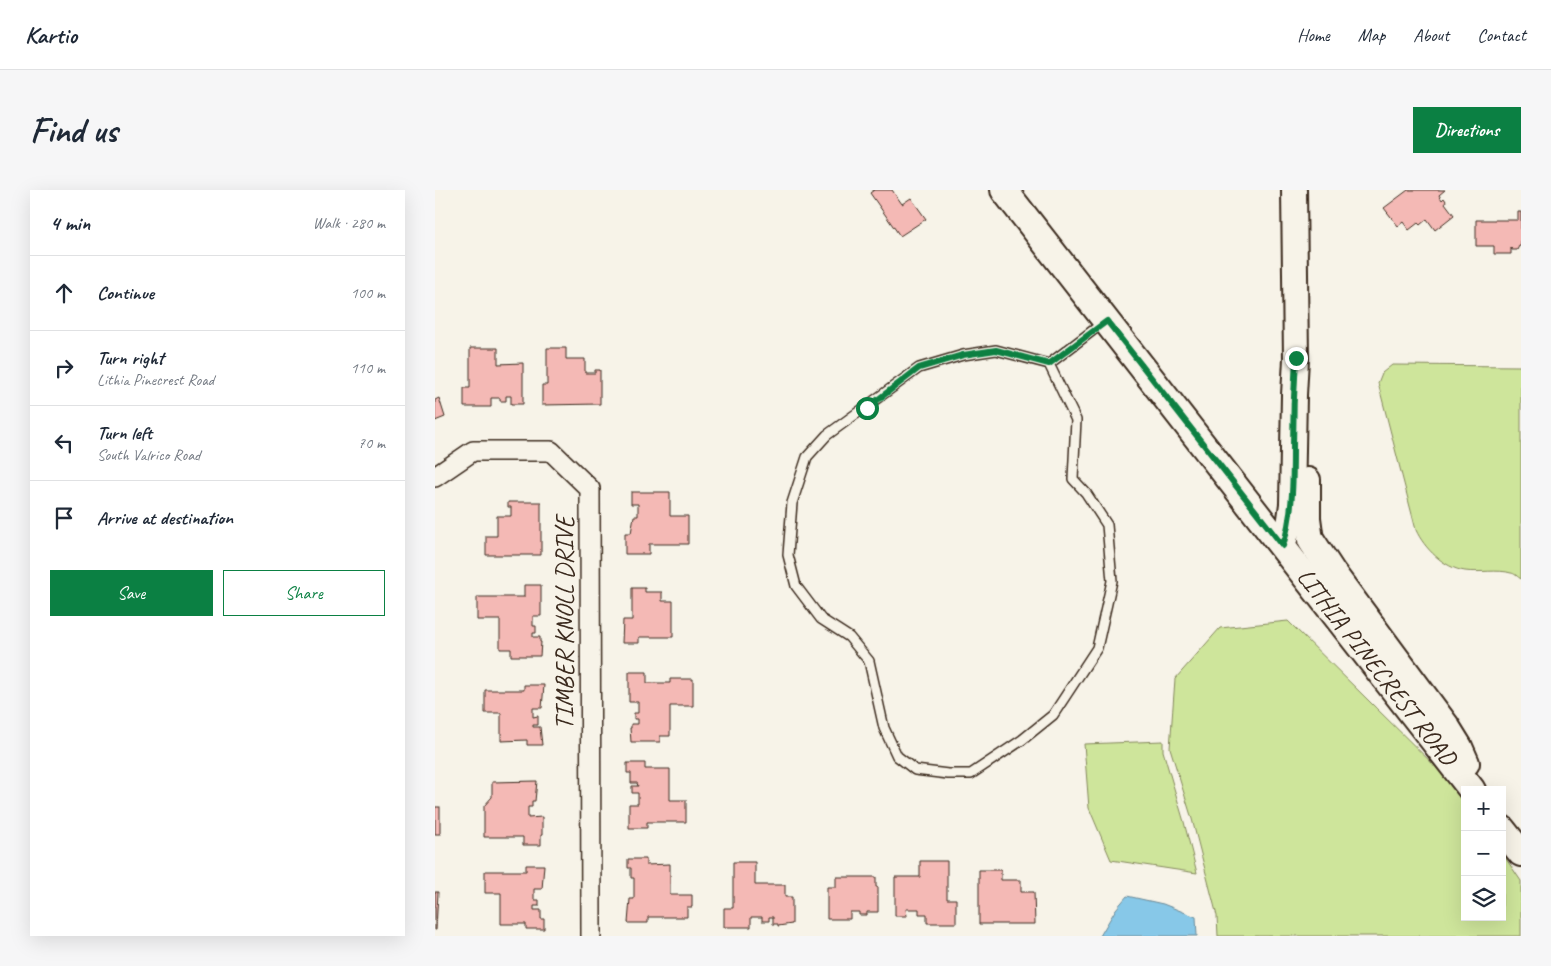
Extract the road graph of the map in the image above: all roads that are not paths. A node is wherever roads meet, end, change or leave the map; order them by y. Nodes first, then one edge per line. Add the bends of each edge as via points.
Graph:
1 (1004, 190) edge
2 (1294, 190) edge
3 (1107, 321) junction
4 (1296, 358) junction
5 (1049, 364) junction
6 (435, 477) edge
7 (1311, 540) joint
8 (1283, 546) junction
9 (1470, 786) edge
10 (1472, 786) edge
11 (1504, 831) edge
12 (1521, 853) edge
13 (591, 936) edge

1 - 3 main road, LITHIA PINECREST ROAD
2 - 4 street
3 - 5 lane
3 - 8 main road, LITHIA PINECREST ROAD
4 - 7 street via 1302,391
4 - 8 street via 1292,504
5 - 5 lane via 996,350 963,355 919,368 827,435 807,457 791,512 788,555 795,586 821,619 849,637 869,661 884,728 897,756 915,770 971,774 1022,740 1053,715 1097,648 1112,581 1107,525 1073,479 1076,420
6 - 13 street, TIMBER KNOLL DRIVE via 473,451 551,451 590,489
7 - 10 main road via 1446,726 1459,747
8 - 9 main road, LITHIA PINECREST ROAD
11 - 12 main road

